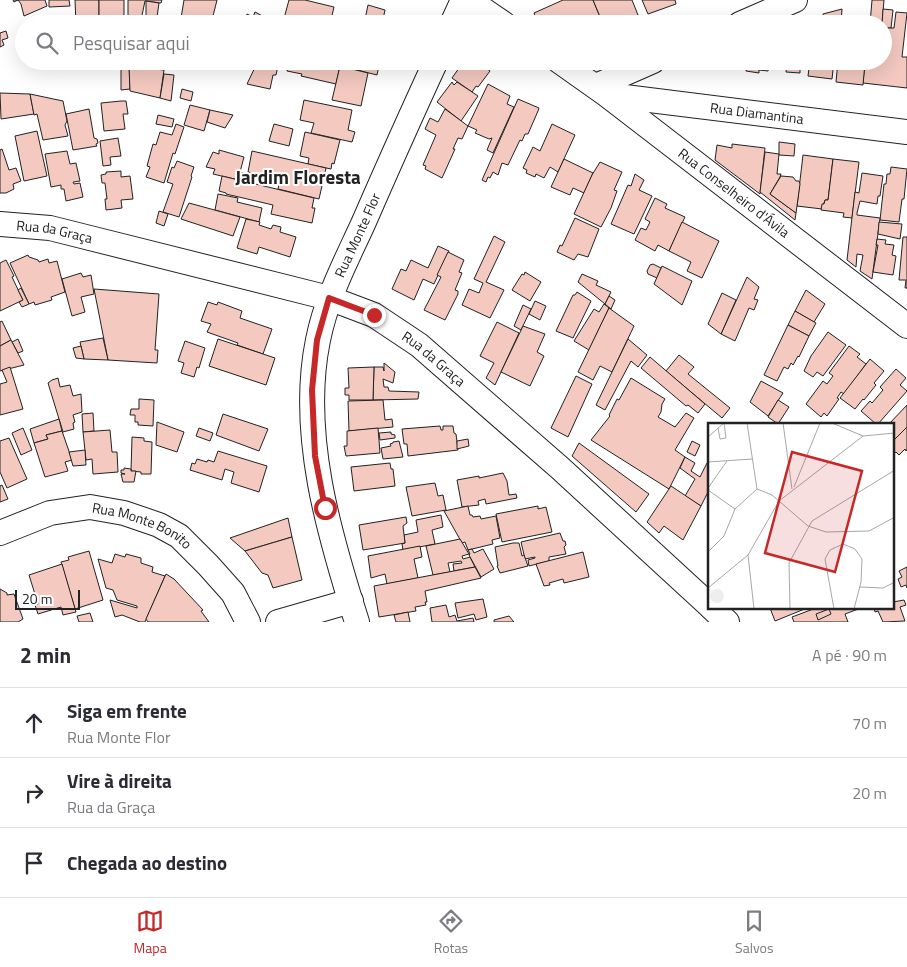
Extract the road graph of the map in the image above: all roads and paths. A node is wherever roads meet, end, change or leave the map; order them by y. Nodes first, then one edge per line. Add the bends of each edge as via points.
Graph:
1 (463, 0) edge
2 (469, 0) edge
3 (795, 0) edge
4 (456, 15) edge
5 (491, 15) edge
6 (761, 15) edge
7 (432, 70) edge
8 (572, 70) edge
9 (638, 70) edge
10 (601, 91) junction
11 (907, 132) edge
12 (0, 224) edge
13 (329, 298) junction
14 (907, 326) edge
15 (0, 533) edge
16 (708, 604) edge
17 (714, 610) edge
18 (354, 612) edge
19 (248, 622) edge
20 (278, 622) edge
21 (727, 622) edge

1 - 4 street
2 - 5 street
3 - 6 street
7 - 13 street, Rua Monte Flor
8 - 10 street, Rua Conselheiro d'Ávila
9 - 10 street
10 - 11 street, Rua Diamantina
10 - 14 street, Rua Conselheiro d'Ávila
12 - 13 street, Rua da Graça via 50,228
13 - 16 street, Rua da Graça via 374,315 419,344
13 - 18 street, Rua Monte Flor via 317,340 312,390 315,456 325,508
15 - 19 street, Rua Monte Bonito via 50,513 90,507 124,513 159,525 179,536 233,592
17 - 21 street
18 - 20 street

